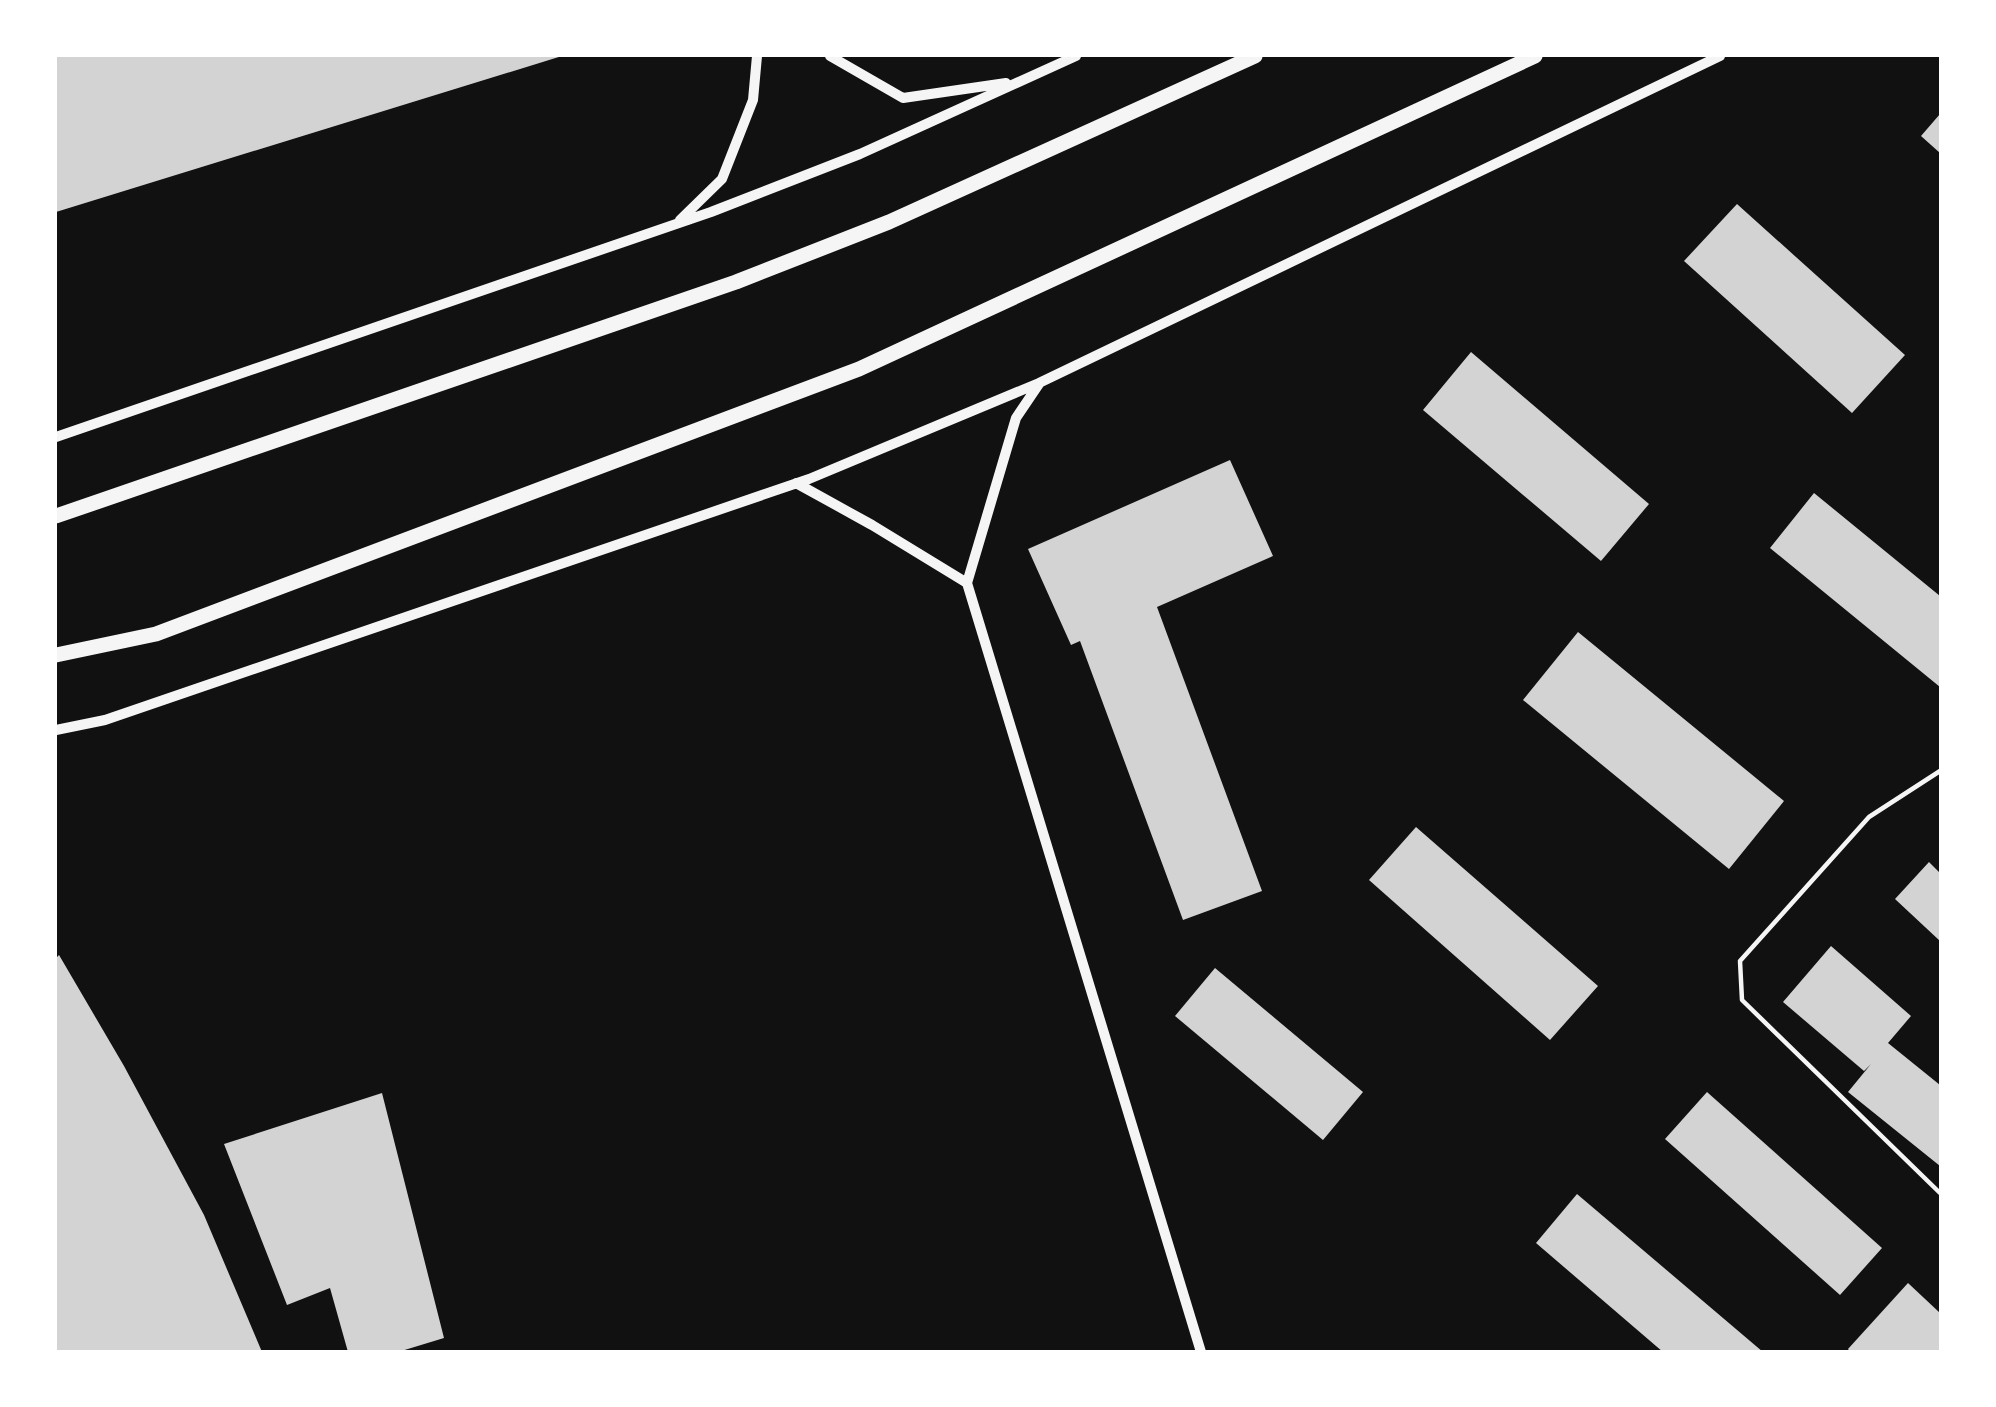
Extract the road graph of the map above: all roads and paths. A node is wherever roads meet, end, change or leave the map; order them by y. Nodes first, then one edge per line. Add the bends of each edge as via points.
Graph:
1 (757, 56) edge
2 (830, 56) edge
3 (1076, 56) edge
4 (1255, 56) edge
5 (1535, 56) edge
6 (1720, 56) edge
7 (1018, 82) junction
8 (676, 224) junction
9 (1039, 383) junction
10 (56, 437) edge
11 (796, 483) junction
12 (56, 516) edge
13 (968, 583) junction
14 (56, 655) edge
15 (56, 730) edge
16 (1941, 771) edge
17 (1941, 1193) edge
18 (1201, 1352) edge

1 - 8 street via 753,100 722,179
2 - 7 street via 903,98
3 - 7 street
4 - 12 main road via 890,222 736,282
5 - 14 main road via 859,369 156,634
6 - 9 street
7 - 8 street via 860,154
8 - 10 street
9 - 11 street
9 - 13 street via 1016,418
11 - 13 street
11 - 15 street via 105,720
13 - 18 street
16 - 17 lane via 1869,817 1740,961 1742,1000

